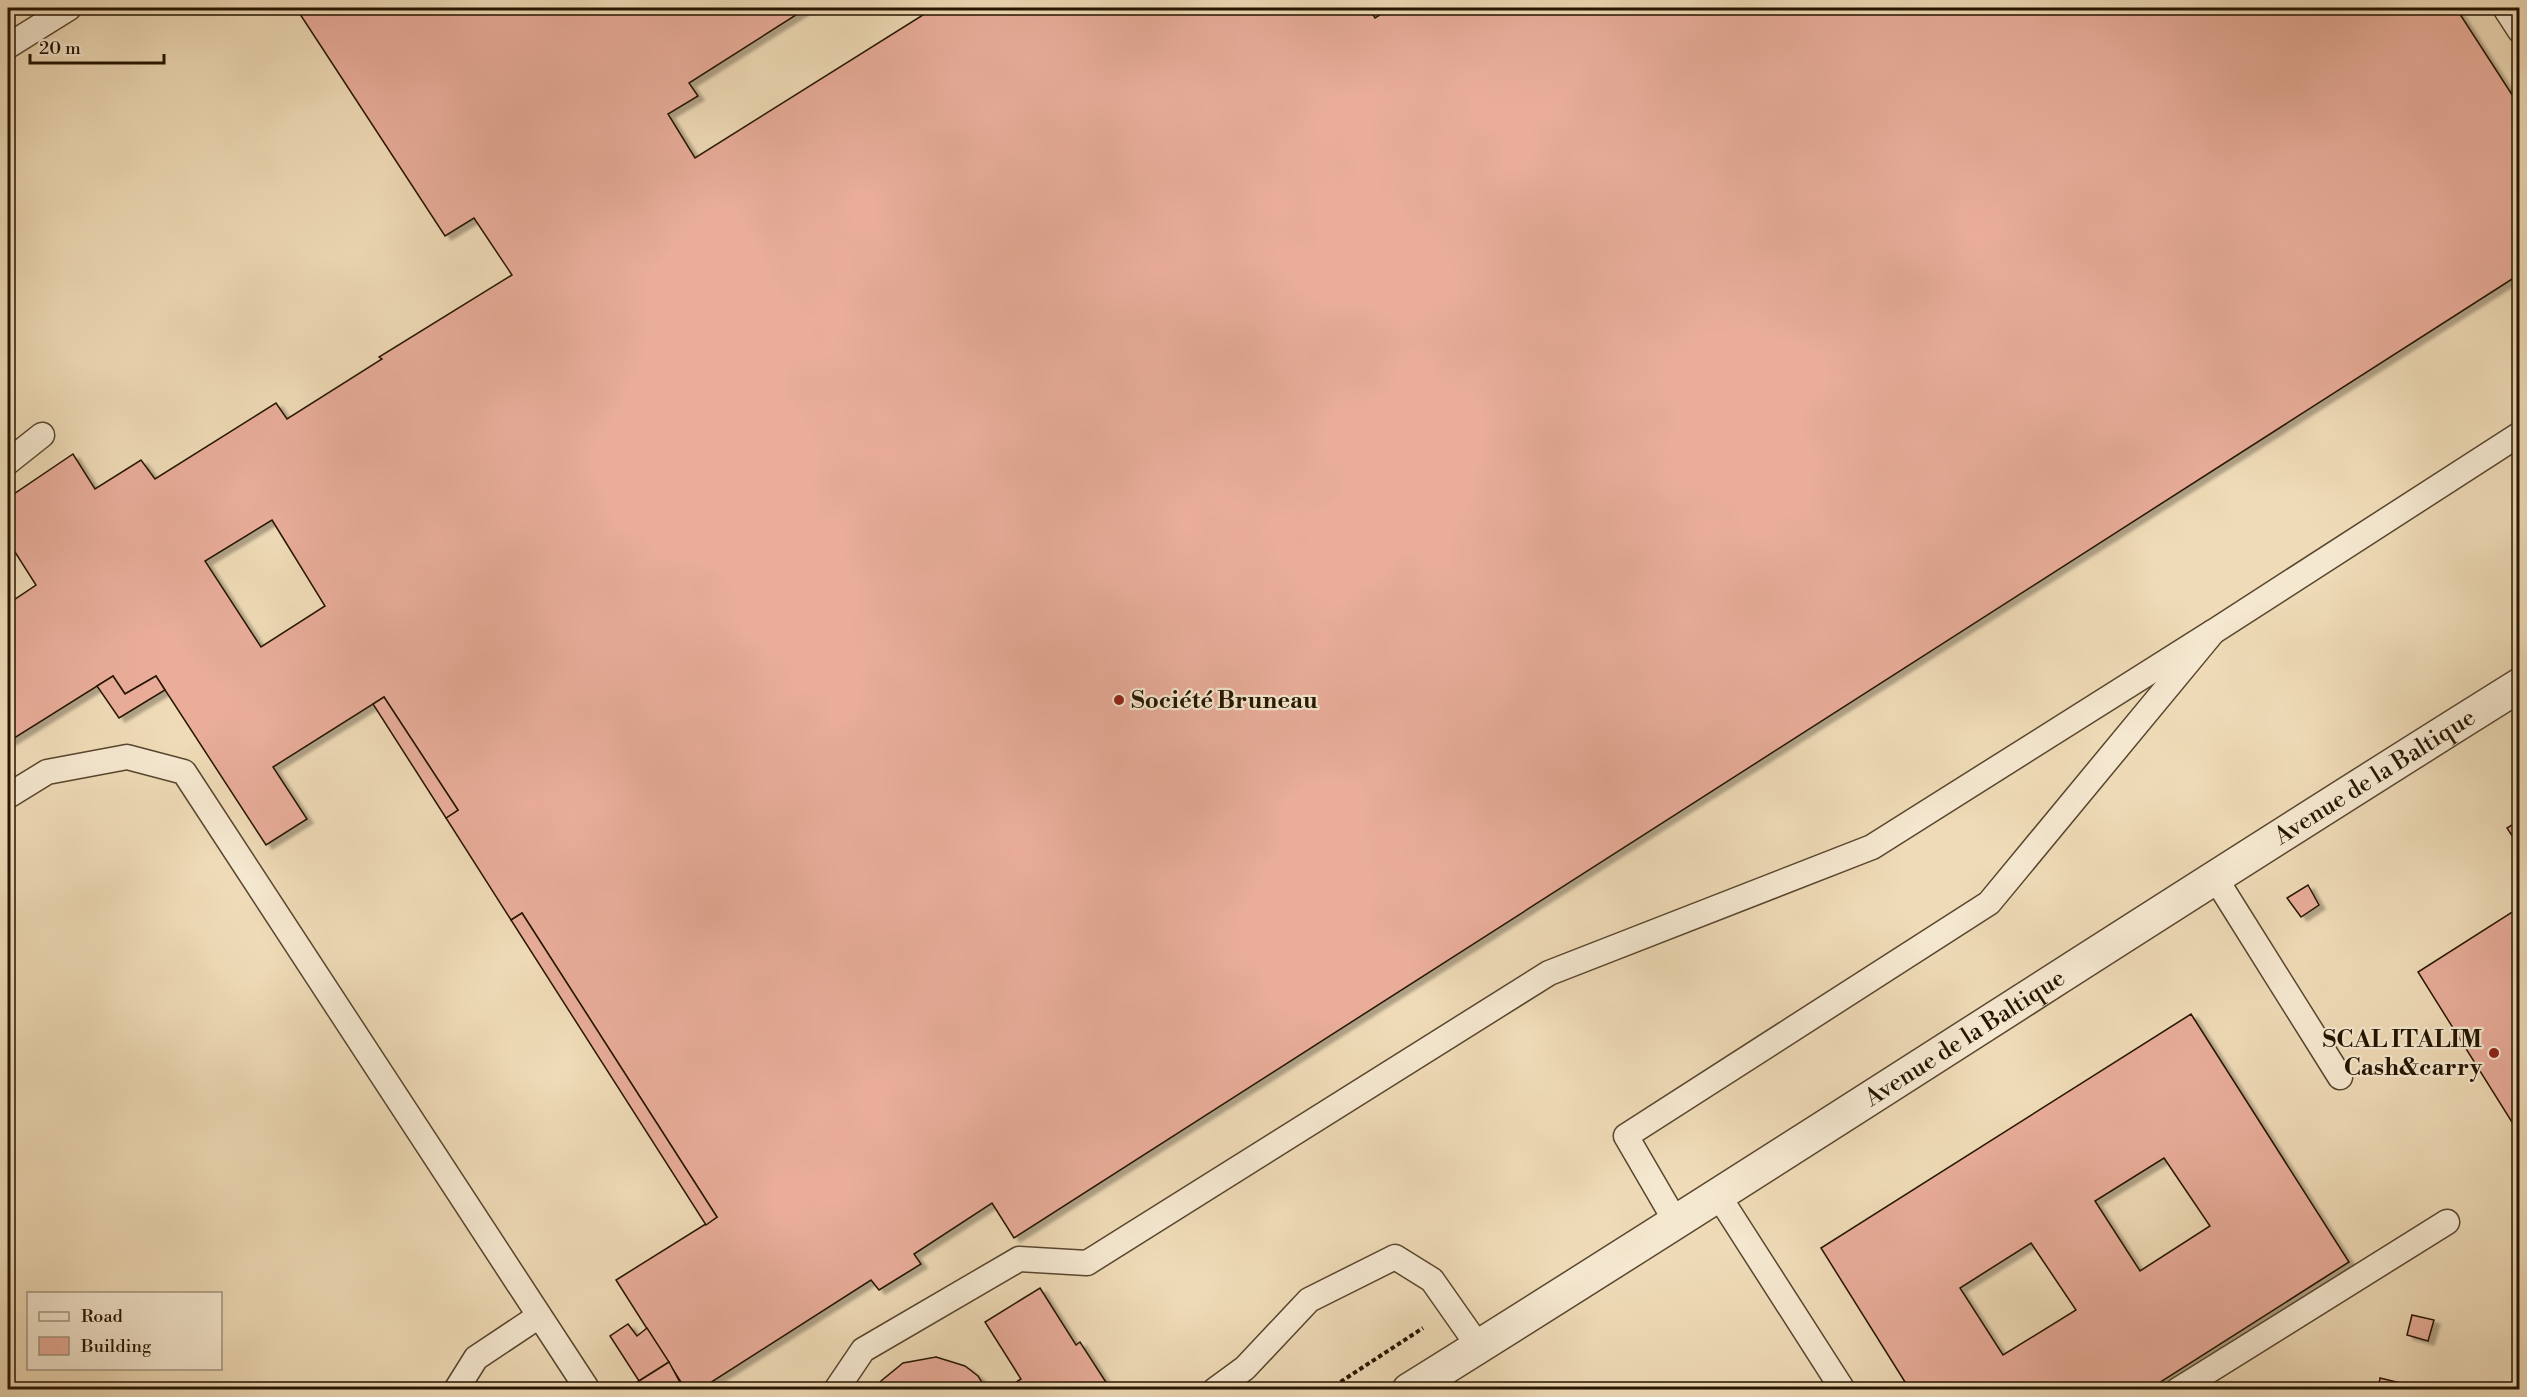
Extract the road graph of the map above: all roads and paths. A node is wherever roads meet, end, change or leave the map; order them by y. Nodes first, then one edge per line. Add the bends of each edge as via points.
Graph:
1 (69, 8) edge
2 (2505, 8) edge
3 (2520, 31) edge
4 (8, 45) edge
5 (2520, 434) edge
6 (42, 435) dead end
7 (8, 462) edge
8 (2213, 632) junction
9 (2520, 685) edge
10 (8, 796) edge
11 (2214, 876) junction
12 (2340, 1077) dead end
13 (1718, 1195) junction
14 (1676, 1222) junction
15 (2447, 1222) dead end
16 (1454, 1311) junction
17 (539, 1316) junction
18 (1479, 1347) junction
19 (586, 1388) dead end
20 (456, 1389) edge
21 (836, 1389) edge
22 (1215, 1389) edge
23 (1328, 1389) edge
24 (1409, 1389) edge
25 (1843, 1389) edge
26 (2178, 1389) edge

1 - 4 lane
2 - 3 lane
5 - 8 lane
6 - 7 lane
8 - 14 lane via 1989,903 1626,1136
8 - 21 lane via 1872,847 1549,973 1087,1263 1018,1259 863,1350
9 - 11 street, Avenue de la Baltique
10 - 17 lane via 47,772 127,758 184,772
11 - 12 lane
11 - 13 street, Avenue de la Baltique
13 - 14 street, Avenue de la Baltique
13 - 25 lane
14 - 18 street, Avenue de la Baltique
15 - 26 lane
16 - 18 lane
16 - 22 lane via 1432,1280 1395,1257 1309,1300 1245,1368
16 - 23 path
17 - 19 lane
17 - 20 lane via 476,1358
18 - 24 street, Avenue de la Baltique

